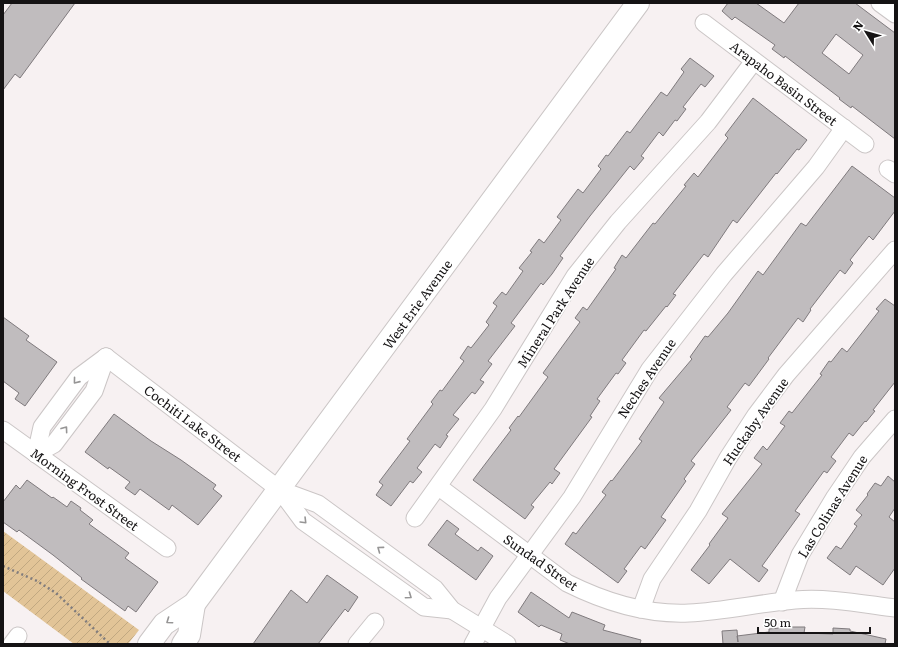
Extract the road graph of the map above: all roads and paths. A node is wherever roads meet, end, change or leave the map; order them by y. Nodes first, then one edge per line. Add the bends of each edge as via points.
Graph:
1 (638, 3) edge
2 (880, 3) edge
3 (895, 14) edge
4 (704, 23) dead end
5 (754, 61) junction
6 (844, 128) junction
7 (865, 144) dead end
8 (895, 250) edge
9 (895, 419) edge
10 (3, 430) edge
11 (36, 454) junction
12 (439, 486) junction
13 (280, 490) junction
14 (415, 518) dead end
15 (167, 548) dead end
16 (528, 555) junction
17 (3, 566) edge
18 (782, 602) junction
19 (194, 604) junction
20 (895, 608) edge
21 (641, 609) junction
22 (452, 610) junction
23 (375, 622) dead end
24 (481, 629) junction
25 (110, 644) edge
26 (149, 644) edge
27 (183, 644) edge
28 (358, 644) edge
29 (473, 644) edge
30 (507, 644) edge

1 - 13 street, West Erie Avenue
2 - 3 street
4 - 5 street, Arapaho Basin Street
5 - 6 street, Arapaho Basin Street
5 - 12 street, Mineral Park Avenue via 708,122 624,216 575,276 493,409
6 - 7 street, Arapaho Basin Street
6 - 16 street, Neches Avenue via 816,167 724,274 670,342 628,403 572,497
8 - 21 street, Huckaby Avenue via 786,375 756,415 698,511 652,579
9 - 18 street, Las Colinas Avenue via 862,457 835,497 800,555
10 - 11 street, Morning Frost Street
11 - 13 street, Cochiti Lake Street via 54,444 94,391 106,357
11 - 15 street, Morning Frost Street
12 - 14 street, Mineral Park Avenue
12 - 16 street, Sundad Street
13 - 19 street, West Erie Avenue
22 -> 13 street, Cochiti Lake Street via 435,589 318,504
13 -> 22 street, Cochiti Lake Street via 303,521 424,607
16 - 21 street, Sundad Street via 567,583 590,595
16 - 24 street, Neches Avenue via 498,598
17 - 25 path via 37,581 56,593
18 - 20 street, Sundad Street via 828,601
18 - 21 street, Sundad Street via 690,613
19 -> 26 street, West Erie Avenue via 164,624
19 - 27 street, West Erie Avenue via 190,635
22 - 24 street, Cochiti Lake Street
23 - 28 street
24 - 29 street, Neches Avenue
24 - 30 street, Cochiti Lake Street

